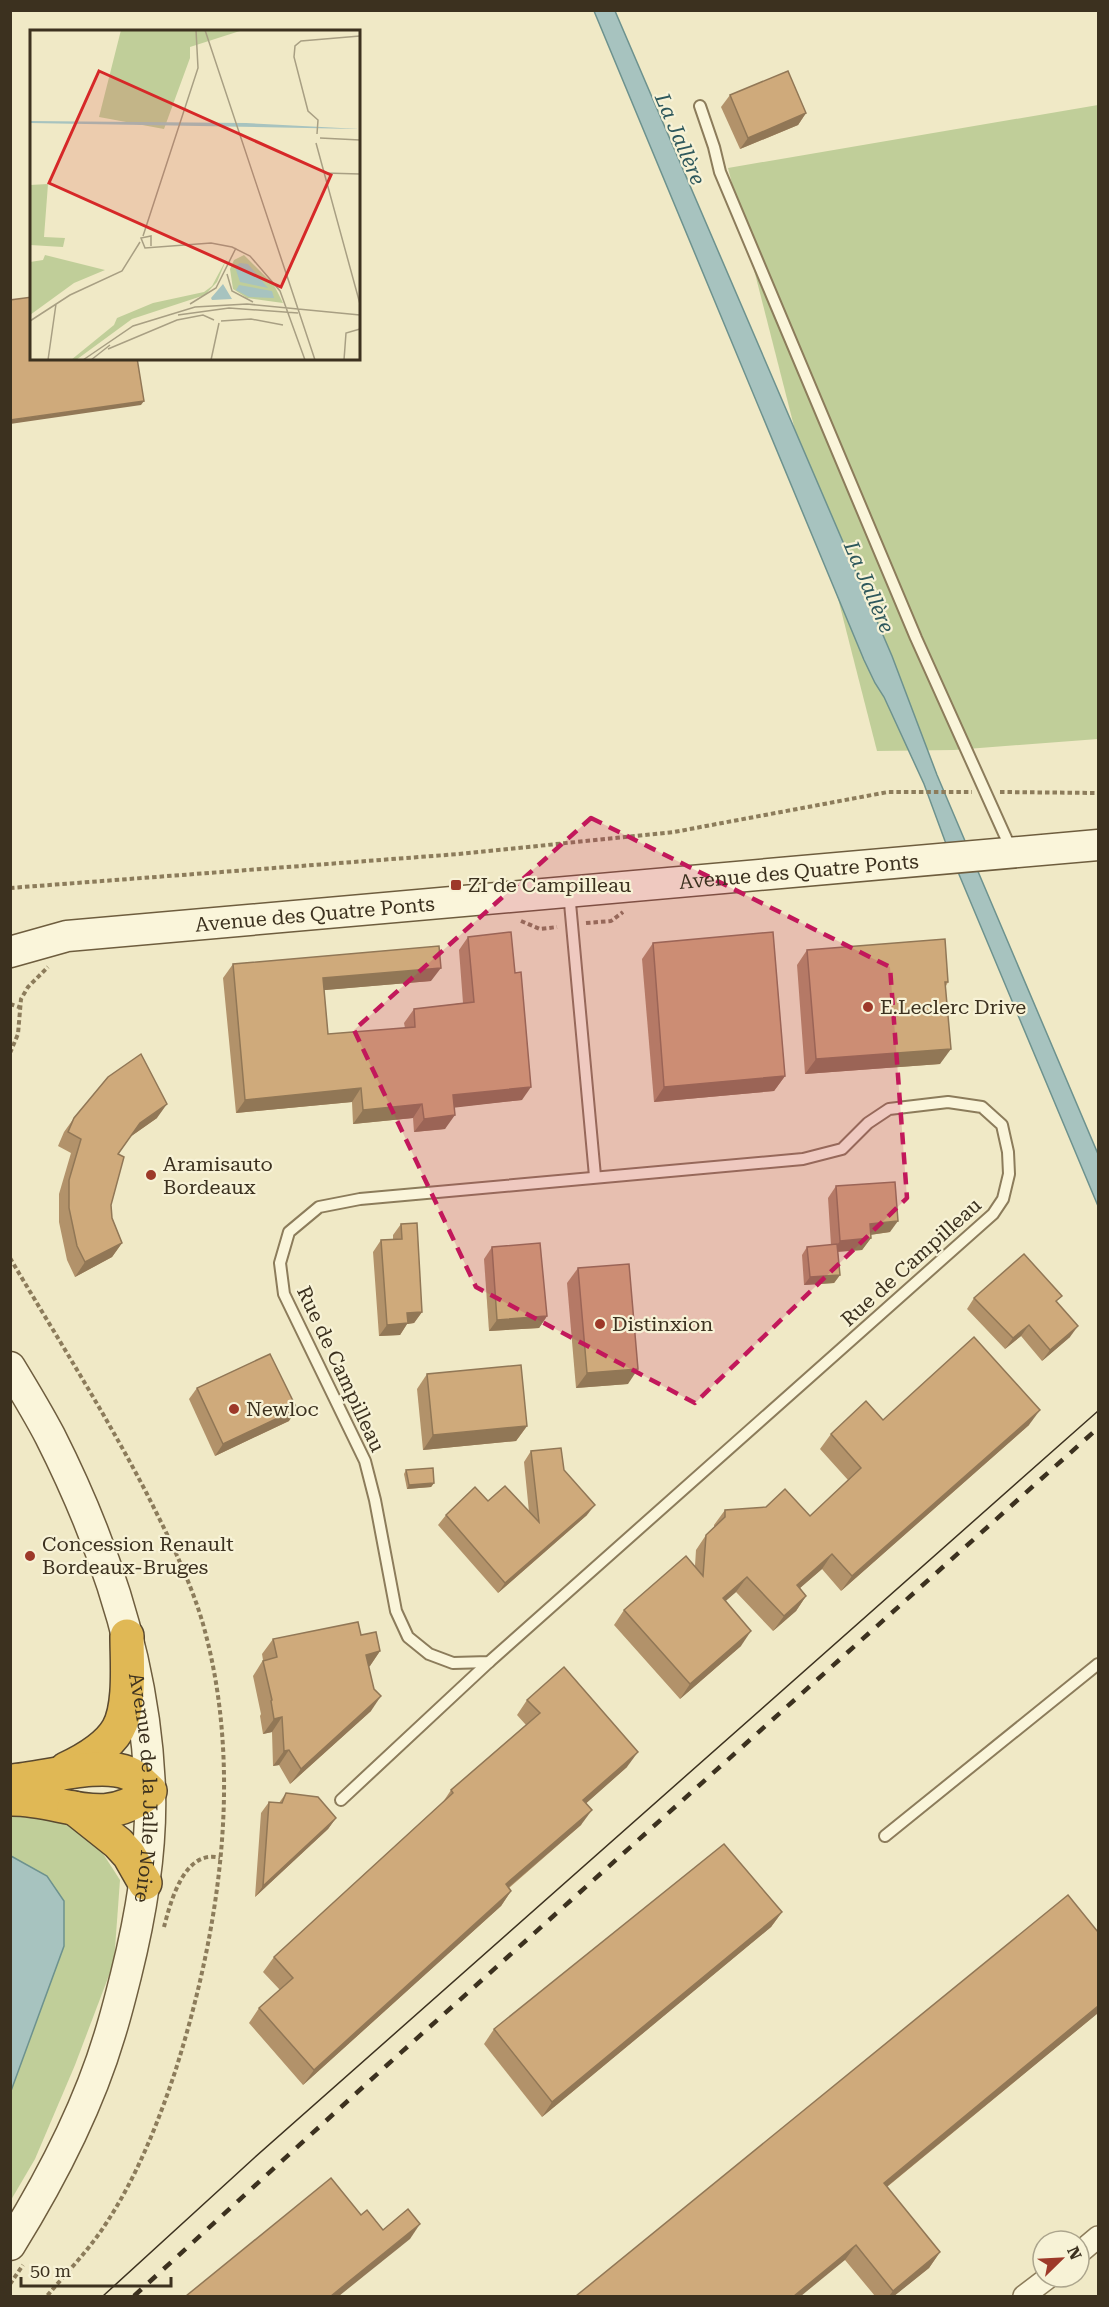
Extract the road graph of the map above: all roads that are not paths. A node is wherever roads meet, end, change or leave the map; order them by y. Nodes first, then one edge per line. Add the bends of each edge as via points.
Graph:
1 (700, 106) dead end
2 (1098, 845) edge
3 (1012, 853) junction
4 (569, 892) junction
5 (10, 952) edge
6 (595, 1176) junction
7 (10, 1367) edge
8 (127, 1636) junction
9 (489, 1662) junction
10 (1098, 1664) edge
11 (54, 1776) junction
12 (10, 1781) edge
13 (150, 1791) junction
14 (10, 1799) edge
15 (341, 1800) dead end
16 (74, 1808) junction
17 (885, 1836) dead end
18 (145, 1883) junction
19 (10, 2245) edge

1 - 3 lane via 720,172 980,792 999,819
2 - 3 main road, Avenue des Quatre Ponts
3 - 4 main road, Avenue des Quatre Ponts
4 - 5 main road, Avenue des Quatre Ponts via 68,936
4 - 6 lane
6 - 9 lane, Rue de Campilleau via 360,1199 319,1207 289,1232 280,1263 284,1294 364,1461 396,1611 408,1637 429,1654 453,1664
6 - 9 lane, Rue de Campilleau via 803,1159 842,1149 889,1108 948,1102 982,1107 1002,1125 1009,1174 1003,1199 993,1215
7 - 8 main road, Avenue de la Jalle Noire via 50,1436 80,1501
8 - 11 highway via 126,1700 118,1729 104,1746
8 - 13 main road, Avenue de la Jalle Noire
9 - 15 lane, Rue de Campilleau
10 - 17 lane
11 - 12 highway
11 - 13 highway via 116,1770 134,1776
13 - 16 highway via 132,1805 119,1809 100,1812
13 - 18 main road, Avenue de la Jalle Noire
14 - 16 highway
16 - 18 highway via 118,1843
18 - 19 main road, Avenue de la Jalle Noire via 122,1991 94,2080 48,2181

